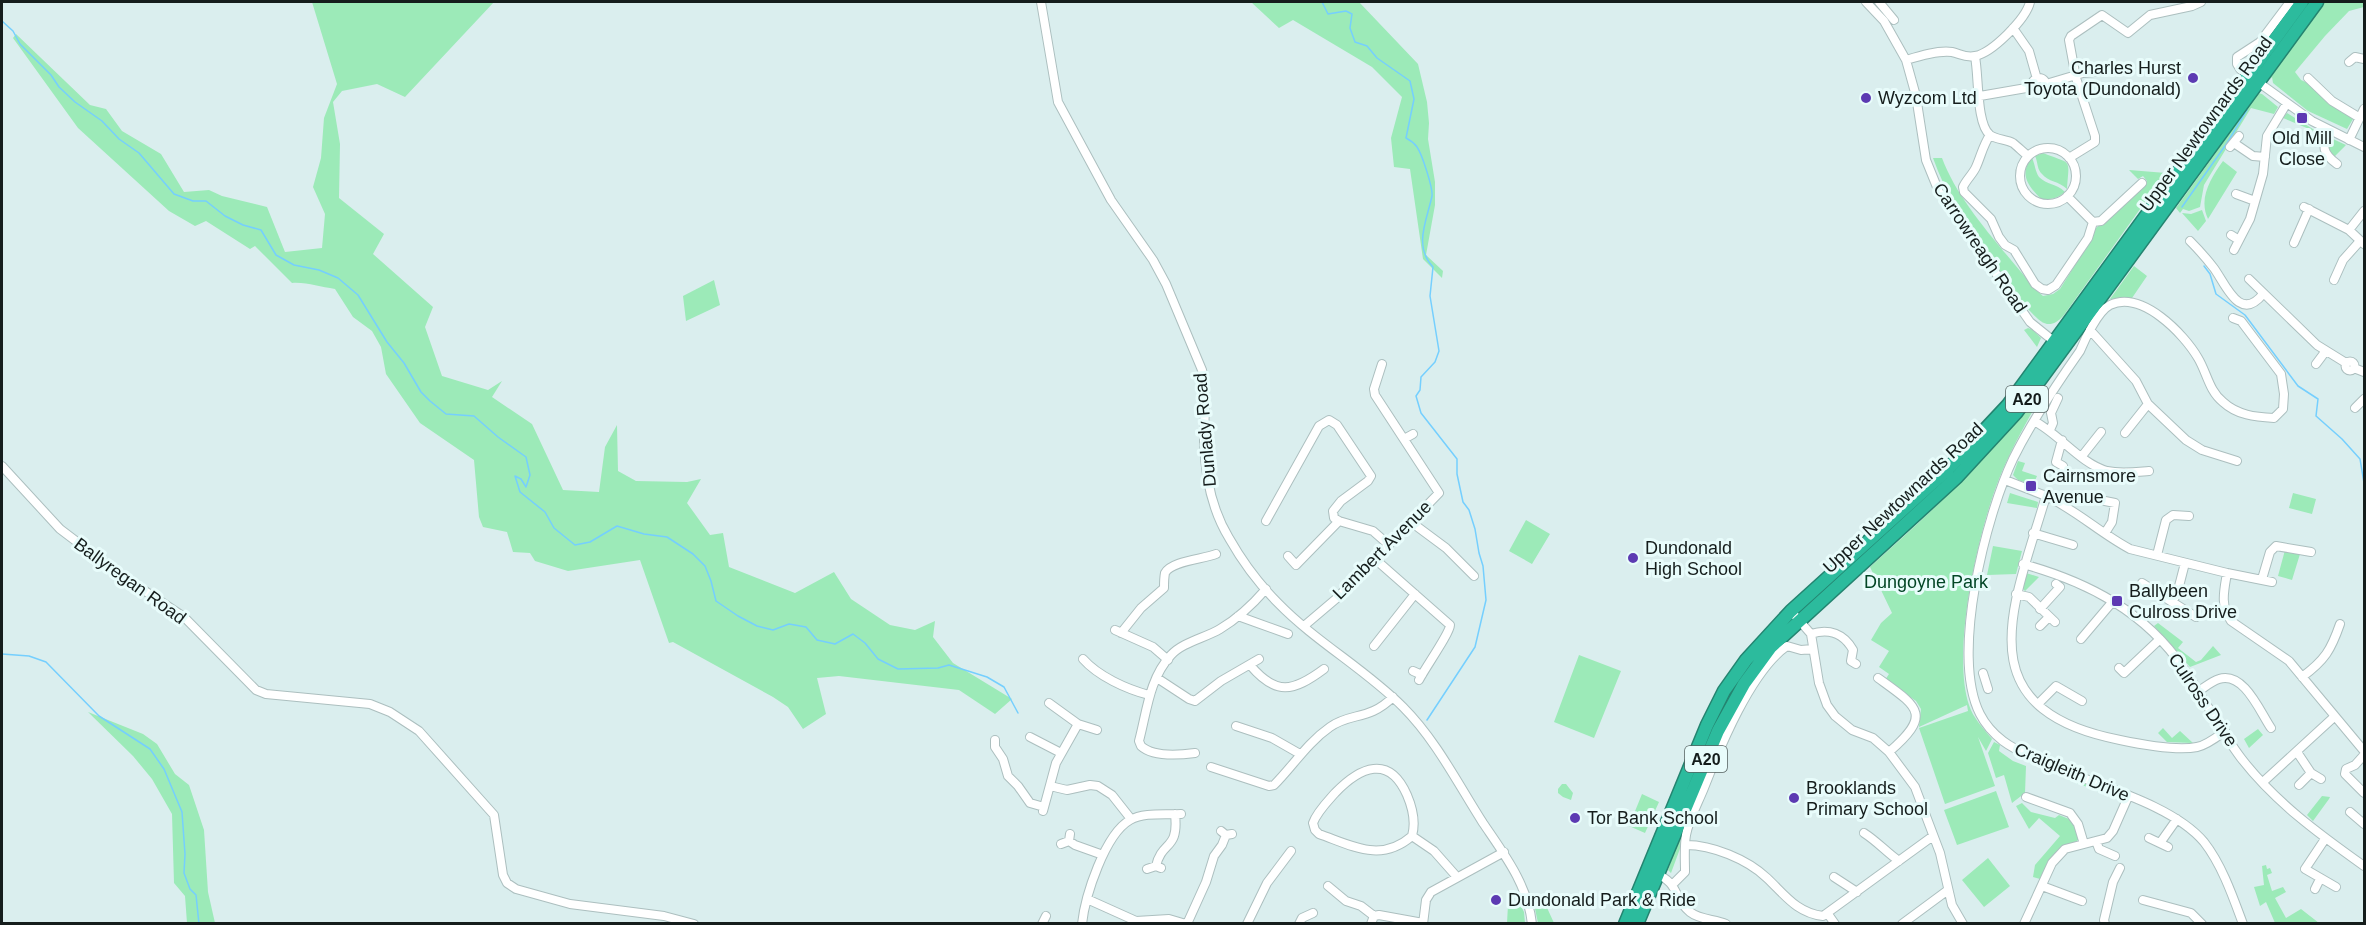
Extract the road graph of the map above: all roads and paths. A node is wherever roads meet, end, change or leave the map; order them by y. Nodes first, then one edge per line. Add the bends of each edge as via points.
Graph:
1 (1041, 2) edge
2 (1866, 2) edge
3 (1879, 2) edge
4 (2030, 2) edge
5 (2201, 2) edge
6 (2290, 2) edge
7 (2302, 2) edge
8 (2317, 2) edge
9 (1899, 8) dead end
10 (2013, 28) junction
11 (1975, 57) junction
12 (2364, 58) edge
13 (1906, 60) junction
14 (2349, 62) dead end
15 (2118, 70) dead end
16 (2076, 75) junction
17 (2308, 78) dead end
18 (2037, 79) junction
19 (2253, 79) junction
20 (2046, 84) junction
21 (2032, 87) junction
22 (1980, 96) junction
23 (2287, 103) junction
24 (2364, 109) edge
25 (2360, 118) junction
26 (2330, 131) junction
27 (1990, 135) junction
28 (2349, 140) junction
29 (2234, 142) dead end
30 (2364, 147) edge
31 (2028, 156) junction
32 (2069, 158) junction
33 (2265, 158) junction
34 (2337, 164) dead end
35 (2142, 183) dead end
36 (2236, 194) dead end
37 (2067, 196) junction
38 (2255, 201) junction
39 (2364, 211) edge
40 (2093, 222) junction
41 (2349, 230) junction
42 (2231, 235) dead end
43 (2240, 240) junction
44 (2190, 241) dead end
45 (2362, 242) edge
46 (2294, 243) dead end
47 (2234, 250) dead end
48 (2249, 279) dead end
49 (2334, 280) dead end
50 (2263, 294) junction
51 (2233, 318) dead end
52 (2090, 330) junction
53 (2059, 345) junction
54 (2325, 352) junction
55 (2316, 364) dead end
56 (1384, 368) dead end
57 (2364, 372) edge
58 (2039, 373) junction
59 (2056, 386) junction
60 (2058, 398) dead end
61 (2364, 399) edge
62 (2148, 404) junction
63 (2355, 408) dead end
64 (2034, 421) junction
65 (2050, 430) junction
66 (2102, 432) dead end
67 (2125, 433) dead end
68 (1413, 434) dead end
69 (1404, 439) junction
70 (2062, 440) junction
71 (2082, 456) junction
72 (2237, 461) dead end
73 (2, 466) edge
74 (2063, 466) dead end
75 (2150, 471) dead end
76 (2004, 480) junction
77 (2046, 496) junction
78 (2105, 501) dead end
79 (1266, 516) dead end
80 (2189, 516) dead end
81 (1339, 521) junction
82 (1412, 522) junction
83 (2033, 533) junction
84 (2105, 533) junction
85 (1389, 545) junction
86 (2073, 545) dead end
87 (2311, 552) dead end
88 (1211, 554) dead end
89 (2157, 555) junction
90 (1288, 556) dead end
91 (1375, 559) junction
92 (2185, 563) junction
93 (2023, 564) junction
94 (1473, 571) dead end
95 (2227, 573) junction
96 (2262, 579) junction
97 (2272, 582) dead end
98 (2142, 583) dead end
99 (2056, 584) dead end
100 (1266, 589) junction
101 (1415, 594) junction
102 (2016, 594) junction
103 (2114, 600) junction
104 (2172, 602) junction
105 (2040, 609) junction
106 (1238, 615) junction
107 (1795, 616) junction
108 (2196, 617) dead end
109 (2340, 624) dead end
110 (1304, 626) junction
111 (2040, 626) dead end
112 (1288, 634) dead end
113 (1811, 634) junction
114 (2081, 639) dead end
115 (2160, 639) junction
116 (1374, 642) dead end
117 (1813, 649) junction
118 (1259, 659) dead end
119 (1168, 660) junction
120 (1083, 663) dead end
121 (1856, 664) dead end
122 (1250, 665) junction
123 (2119, 668) dead end
124 (1324, 669) dead end
125 (1413, 671) dead end
126 (1983, 673) dead end
127 (2302, 677) junction
128 (1157, 678) junction
129 (1878, 678) dead end
130 (1971, 684) junction
131 (2199, 692) junction
132 (1149, 695) junction
133 (1393, 697) junction
134 (2082, 701) dead end
135 (1048, 702) dead end
136 (2038, 704) junction
137 (2334, 717) junction
138 (1078, 724) junction
139 (1241, 724) dead end
140 (2271, 728) dead end
141 (1097, 730) dead end
142 (2225, 731) junction
143 (1030, 737) dead end
144 (993, 745) dead end
145 (1888, 752) junction
146 (2297, 752) junction
147 (1061, 753) junction
148 (1195, 753) dead end
149 (2364, 753) edge
150 (1300, 754) junction
151 (1216, 765) dead end
152 (2311, 773) junction
153 (2321, 779) dead end
154 (2263, 782) junction
155 (2299, 785) dead end
156 (1050, 786) junction
157 (2364, 793) edge
158 (2026, 797) dead end
159 (2128, 797) junction
160 (2350, 812) dead end
161 (1131, 819) junction
162 (2177, 819) junction
163 (2364, 824) edge
164 (1864, 833) dead end
165 (1226, 834) dead end
166 (1412, 836) junction
167 (1933, 836) junction
168 (2149, 838) dead end
169 (2325, 838) junction
170 (1066, 840) dead end
171 (2096, 841) junction
172 (2084, 844) junction
173 (1686, 845) junction
174 (1291, 851) dead end
175 (1504, 852) junction
176 (1103, 855) junction
177 (2115, 856) dead end
178 (1899, 861) junction
179 (2364, 866) edge
180 (1154, 868) dead end
181 (1652, 872) junction
182 (2120, 874) dead end
183 (1457, 877) junction
184 (1834, 877) dead end
185 (2320, 879) junction
186 (1673, 884) junction
187 (1328, 886) dead end
188 (2042, 886) junction
189 (2336, 887) dead end
190 (2315, 889) dead end
191 (1948, 890) junction
192 (1857, 892) junction
193 (1087, 899) junction
194 (2143, 900) dead end
195 (2082, 901) dead end
196 (1313, 913) dead end
197 (1828, 914) junction
198 (1372, 920) edge
199 (1693, 920) edge
200 (1136, 922) edge
201 (1423, 923) edge
202 (694, 924) edge
203 (1082, 924) edge
204 (1186, 924) edge
205 (1247, 924) edge
206 (1299, 924) edge
207 (1532, 924) edge
208 (1625, 924) edge
209 (1637, 924) edge
210 (1726, 924) edge
211 (1834, 924) edge
212 (1902, 924) edge
213 (1964, 924) edge
214 (2024, 924) edge
215 (2105, 924) edge
216 (2202, 924) edge
217 (2243, 924) edge

1 - 100 street, Dunlady Road via 1058,102 1111,200 1153,260 1196,353 1205,383 1205,465 1212,498 1228,537
2 - 13 street, Carrowreagh Road via 1884,21
3 - 9 street via 1893,18
4 - 10 street
5 - 16 street via 2150,15 2128,33 2102,15 2094,19 2069,40
6 - 19 street, Upper Newtownards Road via 2260,42 2237,57 2237,64
7 - 19 highway, Upper Newtownards Road / A20
8 - 19 highway, Upper Newtownards Road / A20
10 - 11 street via 1989,52
10 - 18 street via 2028,51
11 - 13 street via 1949,52
11 - 22 street
12 - 14 street via 2355,57
13 - 53 street, Carrowreagh Road via 1926,160 1939,192 2030,322
15 - 16 street
16 - 20 street
16 - 32 street via 2095,142
17 - 25 street via 2332,101
18 - 20 street
18 - 21 street
19 - 23 street
19 - 53 highway, Upper Newtownards Road / A20
19 - 53 highway, Upper Newtownards Road / A20 via 2116,279
20 - 21 street via 2040,92
21 - 22 street
22 - 27 street via 1982,122
23 - 26 street
23 - 33 street via 2269,129
24 - 25 street
25 - 28 street
26 - 28 street
26 - 34 street via 2324,150
27 - 31 street via 2013,143
27 - 40 street via 1963,187 1971,201 1991,219 1999,237 2014,250 2035,284 2048,290 2056,285 2088,238
28 - 30 street
29 - 33 street via 2253,156
31 - 32 street via 2050,147
31 - 37 street via 2022,163 2020,180 2028,195 2043,203
32 - 37 street via 2076,178
33 - 38 street
35 - 40 street via 2101,221
36 - 38 street
37 - 40 street
38 - 43 street
39 - 41 street
41 - 45 street
41 - 46 street via 2306,208
42 - 43 street
43 - 47 street
44 - 50 street via 2239,302 2256,303
45 - 49 street via 2343,260
48 - 50 street
50 - 54 street
51 - 52 street, Craigleith Drive via 2241,321 2281,374 2283,409 2274,418 2245,415 2222,402 2191,347 2141,305 2109,305
52 - 59 street, Craigleith Drive
52 - 62 street via 2136,381
53 - 58 highway, Upper Newtownards Road / A20
54 - 55 street
54 - 57 street via 2346,363 2353,362 2354,368
56 - 69 street, Lambert Avenue via 1374,393
58 - 59 street
58 - 107 highway, Upper Newtownards Road / A20 via 2016,413 1957,477
59 - 64 street, Craigleith Drive
60 - 65 street via 2050,412
61 - 63 street
62 - 67 street
62 - 72 street via 2186,440 2202,450
64 - 65 street
64 - 76 street, Craigleith Drive
65 - 70 street
66 - 71 street
68 - 69 street
69 - 82 street, Lambert Avenue via 1439,493
70 - 71 street
70 - 74 street via 2056,462
71 - 75 street via 2090,464 2110,471
73 - 202 street, Ballyregan Road via 60,529 184,617 256,690 272,695 370,704 419,731 494,815 503,875 510,886 559,902 664,916
76 - 77 street
76 - 130 street, Craigleith Drive via 1982,551 1975,590 1969,645
77 - 83 street
77 - 84 street
78 - 84 street via 2115,503 2112,522
79 - 81 street via 1319,426 1329,420 1337,425 1371,476 1334,509 1333,516
80 - 89 street via 2173,515 2166,520
81 - 85 street via 1373,531
81 - 90 street via 1296,565
82 - 85 street, Lambert Avenue
82 - 94 street
83 - 86 street
83 - 93 street
84 - 89 street via 2130,549
85 - 91 street, Lambert Avenue
87 - 96 street via 2276,546 2270,552
88 - 119 street via 1166,571 1164,588 1159,587 1118,631 1153,647
89 - 92 street
91 - 101 street
91 - 110 street, Lambert Avenue
92 - 95 street
92 - 104 street
93 - 102 street
93 - 103 street, Culross Drive via 2065,576
95 - 96 street
95 - 127 street via 2222,597 2230,621 2289,661
96 - 97 street
98 - 104 street
99 - 105 street via 2060,587
100 - 106 street
100 - 110 street, Dunlady Road
101 - 116 street
101 - 125 street via 1446,620 1450,632 1420,678
102 - 105 street via 2029,597
102 - 136 street via 2012,655 2022,683
103 - 114 street
103 - 115 street, Culross Drive
104 - 108 street
105 - 111 street via 2052,620
106 - 112 street
106 - 119 street via 1178,649
107 - 113 street
107 - 181 highway, Upper Newtownards Road / A20 via 1729,708
109 - 127 street via 2325,658
110 - 133 street, Dunlady Road
113 - 117 street
113 - 121 street via 1840,634 1853,650 1851,661
115 - 123 street via 2124,673
115 - 131 street, Culross Drive
117 - 145 street via 1819,683 1835,716 1852,730 1873,738
117 - 173 street via 1787,646 1752,688 1722,744 1689,824
118 - 122 street
119 - 128 street
120 - 132 street via 1129,689
122 - 124 street via 1274,686 1296,687
122 - 128 street via 1193,701
126 - 130 street via 1987,686
127 - 137 street
128 - 132 street
129 - 145 street via 1908,699 1916,713 1913,728
130 - 159 street, Craigleith Drive via 1980,715 2002,740 2018,751
131 - 140 street via 2218,679 2238,681
131 - 142 street, Culross Drive
132 - 148 street via 1141,746 1165,753
133 - 150 street via 1377,711 1330,727
133 - 175 street, Dunlady Road via 1425,733
134 - 136 street via 2056,686
135 - 138 street
136 - 142 street via 2065,724 2135,743 2198,747
137 - 146 street
137 - 149 street
138 - 141 street
138 - 147 street
139 - 150 street
142 - 154 street, Culross Drive
143 - 147 street
144 - 156 street via 1008,776 1030,802 1044,809
145 - 167 street via 1915,787
146 - 152 street
146 - 154 street
147 - 156 street
149 - 157 street via 2345,774
150 - 151 street via 1272,786
152 - 153 street
152 - 155 street
154 - 169 street, Culross Drive via 2281,803
156 - 161 street via 1067,790 1098,786 1112,795
158 - 172 street via 2070,813
159 - 162 street, Craigleith Drive
159 - 171 street via 2113,831
160 - 163 street
161 - 176 street
161 - 180 street via 1178,814 1175,836
162 - 168 street via 2164,845
162 - 217 street, Craigleith Drive via 2213,855
164 - 178 street
165 - 204 street
166 - 166 street via 1414,815 1401,782 1379,768 1350,779 1313,823 1319,834 1372,851 1394,849
166 - 183 street via 1434,851
167 - 178 street
167 - 191 street
169 - 179 street, Culross Drive
169 - 185 street via 2305,869
170 - 176 street
171 - 172 street
171 - 177 street via 2099,849
172 - 188 street via 2058,855
173 - 186 street via 1685,872
173 - 197 street via 1744,862 1765,876 1792,904 1809,914
174 - 205 street via 1267,883
175 - 183 street
175 - 207 street, Dunlady Road via 1526,894
176 - 193 street
178 - 192 street
181 - 186 street
181 - 208 highway, Upper Newtownards Road / A20
181 - 209 highway, Upper Newtownards Road / A20
182 - 215 street
183 - 201 street via 1428,895
184 - 192 street
185 - 189 street
185 - 190 street
186 - 199 street
187 - 198 street via 1346,901 1361,906
188 - 195 street
188 - 214 street
191 - 212 street
191 - 213 street
192 - 197 street
193 - 200 street
193 - 203 street
194 - 216 street via 2191,913
196 - 206 street
197 - 211 street
198 - 201 street via 1379,915
199 - 210 street
200 - 204 street via 1169,919

